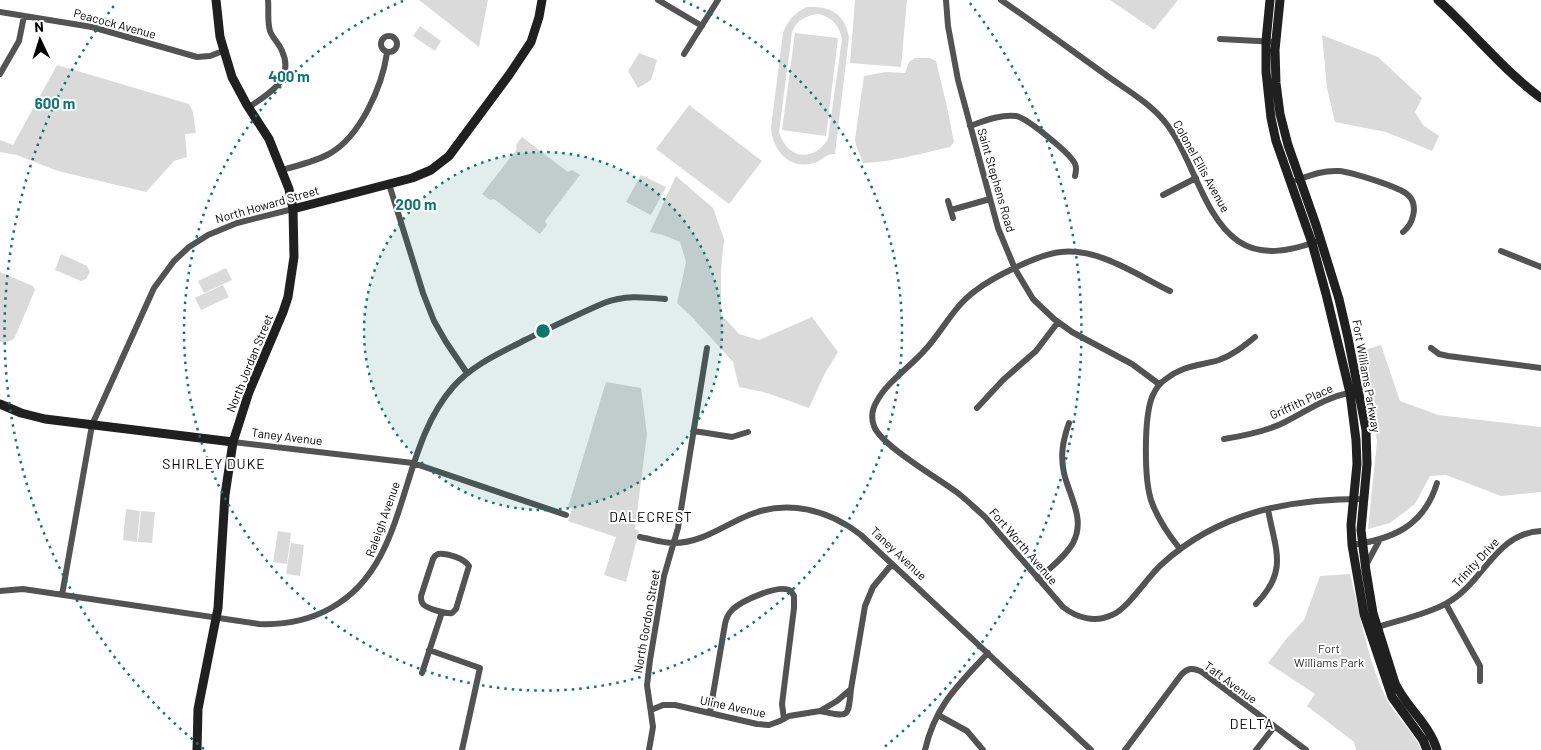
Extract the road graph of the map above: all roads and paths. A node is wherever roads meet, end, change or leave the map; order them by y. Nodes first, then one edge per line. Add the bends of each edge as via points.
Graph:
1 (216, 0) edge
2 (268, 0) edge
3 (542, 0) edge
4 (658, 0) edge
5 (718, 0) edge
6 (946, 0) edge
7 (1001, 0) edge
8 (1270, 0) edge
9 (1280, 0) edge
10 (1438, 0) edge
11 (0, 12) edge
12 (24, 16) junction
13 (702, 26) junction
14 (1220, 39) dead end
15 (1266, 41) junction
16 (1276, 42) junction
17 (223, 51) junction
18 (387, 53) dead end
19 (684, 54) dead end
20 (0, 74) edge
21 (1541, 98) edge
22 (248, 107) junction
23 (970, 126) junction
24 (281, 170) junction
25 (1075, 176) dead end
26 (1196, 178) junction
27 (1300, 179) junction
28 (1291, 182) junction
29 (389, 184) junction
30 (1163, 195) dead end
31 (990, 199) junction
32 (948, 201) dead end
33 (293, 209) junction
34 (950, 210) junction
35 (953, 218) dead end
36 (1404, 232) dead end
37 (1316, 241) junction
38 (1501, 251) dead end
39 (1541, 267) edge
40 (1016, 269) junction
41 (1170, 291) dead end
42 (665, 299) dead end
43 (1058, 322) junction
44 (1255, 338) dead end
45 (707, 348) dead end
46 (1431, 348) dead end
47 (1541, 368) edge
48 (467, 373) junction
49 (1159, 384) junction
50 (1354, 392) junction
51 (0, 404) edge
52 (977, 408) dead end
53 (1068, 424) dead end
54 (92, 425) junction
55 (694, 431) junction
56 (748, 432) dead end
57 (1224, 439) dead end
58 (233, 442) junction
59 (413, 463) junction
60 (1437, 483) dead end
61 (1358, 499) junction
62 (1268, 509) junction
63 (566, 515) dead end
64 (1541, 531) edge
65 (640, 537) dead end
66 (1379, 541) junction
67 (674, 543) junction
68 (1362, 544) junction
69 (1352, 545) junction
70 (1180, 549) junction
71 (892, 564) junction
72 (1365, 566) junction
73 (1038, 579) junction
74 (0, 591) edge
75 (62, 595) junction
76 (1256, 604) dead end
77 (1446, 604) junction
78 (442, 612) junction
79 (217, 618) junction
80 (1373, 628) junction
81 (429, 650) junction
82 (988, 654) junction
83 (422, 673) dead end
84 (1480, 681) dead end
85 (851, 689) junction
86 (651, 710) junction
87 (820, 711) junction
88 (710, 712) junction
89 (938, 715) junction
90 (784, 719) junction
91 (1274, 727) junction
92 (197, 750) edge
93 (462, 750) edge
94 (649, 750) edge
95 (925, 750) edge
96 (983, 750) edge
97 (1091, 750) edge
98 (1125, 750) edge
99 (1256, 750) edge
100 (1306, 750) edge
101 (1427, 750) edge
102 (1437, 750) edge

1 - 17 street, North Jordan Street
2 - 22 street via 270,29 283,52 286,68 275,89
3 - 29 street, North Howard Street via 528,48 449,156 424,174
4 - 13 street
5 - 13 street
6 - 23 street, Saint Stephens Road via 953,60
7 - 26 street, Colonel Ellis Avenue via 1162,119 1173,133
8 - 15 street, Fort Williams Parkway
9 - 16 street, Fort Williams Parkway
10 - 21 street
11 - 12 street, Peacock Avenue
12 - 17 street, Peacock Avenue via 92,27 197,57
12 - 20 street via 14,52
13 - 19 street
14 - 15 street
15 - 16 street
15 - 28 street, Fort Williams Parkway via 1271,118
16 - 27 street, Fort Williams Parkway via 1280,114
17 - 22 street, North Jordan Street
18 - 24 street via 381,80 347,140 323,157
22 - 24 street, North Jordan Street via 269,139
23 - 25 street via 1005,116 1022,118 1075,163
23 - 31 street, Saint Stephens Road
24 - 33 street, North Jordan Street
26 - 30 street
26 - 37 street, Colonel Ellis Avenue via 1217,218 1242,244 1274,251
27 - 28 street
27 - 36 street via 1339,171 1402,191 1409,195 1414,210 1411,225
27 - 37 street, Fort Williams Parkway
28 - 37 street, Fort Williams Parkway
29 - 33 street, North Howard Street
29 - 48 street via 434,321
31 - 34 street
31 - 40 street, Saint Stephens Road via 1003,243
32 - 34 street
33 - 54 street, North Howard Street via 214,232 189,247 168,268 152,293
33 - 58 street, North Jordan Street via 294,257 288,297 249,392
34 - 35 street
37 - 50 street, Fort Williams Parkway via 1328,303
38 - 39 street
40 - 41 street, Fort Worth Avenue via 1046,255 1084,253 1111,262
40 - 43 street, Saint Stephens Road via 1038,304
40 - 73 street, Fort Worth Avenue via 984,285 960,304 925,350 883,391 872,416 876,431 882,438 972,505
42 - 48 street, Raleigh Avenue via 628,297 604,303 506,350
43 - 49 street, Saint Stephens Road via 1132,364
43 - 52 street via 1043,343
44 - 49 street via 1228,356 1186,367
45 - 55 street, North Gordon Street
46 - 47 street via 1448,356
48 - 59 street, Raleigh Avenue via 444,397 433,415
49 - 70 street via 1149,409 1148,485 1157,515
50 - 57 street, Griffith Place via 1327,399 1283,424
50 - 61 street, Fort Williams Parkway
51 - 54 street, Taney Avenue via 34,417
53 - 73 street via 1062,447 1062,464 1076,505 1076,532 1068,551
54 - 58 street, Taney Avenue
54 - 75 street, North Howard Street
55 - 56 street via 732,436
55 - 67 street, North Gordon Street
58 - 59 street, Taney Avenue
58 - 79 street, North Jordan Street via 225,495
59 - 63 street, Taney Avenue
59 - 79 street, Raleigh Avenue via 380,560 352,595 318,616 297,622 268,624
60 - 66 street via 1433,498 1411,525
61 - 62 street, Fort Worth Avenue via 1317,500
61 - 68 street, Fort Williams Parkway
61 - 69 street, Fort Williams Parkway via 1351,525
62 - 70 street, Fort Worth Avenue via 1223,523
62 - 76 street via 1278,562 1274,581
64 - 77 street, Trinity Drive via 1518,536 1504,546 1472,582
65 - 67 street, Taney Avenue
66 - 68 street
66 - 72 street
67 - 71 street, Taney Avenue via 710,535 758,512 798,508 829,516 847,525
67 - 86 street, North Gordon Street via 664,576 650,660 647,685
68 - 69 street
68 - 72 street, Fort Williams Parkway
69 - 80 street, Fort Williams Parkway via 1364,614
70 - 73 street, Fort Worth Avenue via 1155,570 1123,608 1098,620 1069,611
71 - 82 street, Taney Avenue
71 - 85 street via 873,587 865,606
72 - 80 street, Fort Williams Parkway
74 - 75 street, Raleigh Avenue via 23,589
75 - 79 street, Raleigh Avenue
77 - 80 street, Trinity Drive
77 - 84 street via 1480,666
78 - 78 street via 455,612 469,567 466,561 440,554 434,557 421,599 425,606
78 - 81 street
79 - 92 street, North Jordan Street via 199,700
80 - 101 street, Fort Williams Parkway via 1392,697
80 - 102 street, Fort Williams Parkway via 1400,693 1433,738
81 - 83 street
81 - 93 street via 480,668
82 - 89 street via 950,695
82 - 97 street, Taney Avenue
85 - 87 street, Uline Avenue
85 - 87 street via 846,714
86 - 88 street, Uline Avenue via 668,704
86 - 94 street, North Gordon Street via 653,727
87 - 90 street, Uline Avenue
88 - 90 street, Uline Avenue via 764,725
88 - 90 street via 728,616 743,603 772,590 788,589 794,596 794,608 782,704
89 - 95 street
89 - 96 street via 967,731
91 - 98 street, Taft Avenue via 1202,672 1187,669
91 - 99 street
91 - 100 street, Taft Avenue

